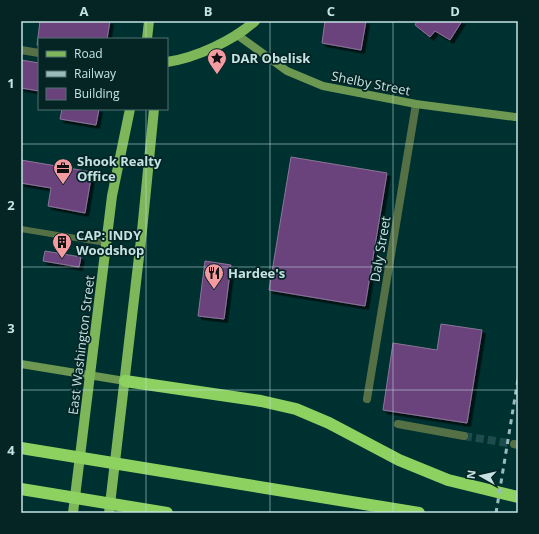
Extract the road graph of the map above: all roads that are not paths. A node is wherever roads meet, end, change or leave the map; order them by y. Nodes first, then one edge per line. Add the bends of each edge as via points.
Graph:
1 (149, 21) edge
2 (254, 21) edge
3 (236, 34) junction
4 (147, 38) edge
5 (21, 50) edge
6 (38, 53) edge
7 (168, 62) edge
8 (416, 104) junction
9 (130, 110) edge
10 (154, 110) edge
11 (515, 117) dead end
12 (21, 229) edge
13 (106, 243) junction
14 (21, 364) edge
15 (90, 376) junction
16 (125, 381) junction
17 (367, 399) dead end
18 (398, 424) dead end
19 (464, 436) tunnel mouth
20 (21, 448) edge
21 (21, 489) edge
22 (518, 497) edge
23 (73, 513) edge
24 (109, 513) edge
25 (167, 513) edge
26 (419, 513) edge

1 - 4 main road
2 - 3 main road
3 - 7 main road via 202,52 182,60
3 - 8 main road, Shelby Street via 274,63 309,82 342,91
5 - 6 street
8 - 11 main road, Shelby Street
8 - 17 street, Daly Street
9 - 13 main road, East Washington Street via 114,181
10 - 16 main road
12 - 13 lane
13 - 15 main road, East Washington Street
14 - 15 main road
15 - 16 main road
15 - 23 main road, East Washington Street
16 - 22 highway via 261,401 296,409 406,463 448,480
16 - 24 main road
18 - 19 street
20 - 26 highway
21 - 25 highway

